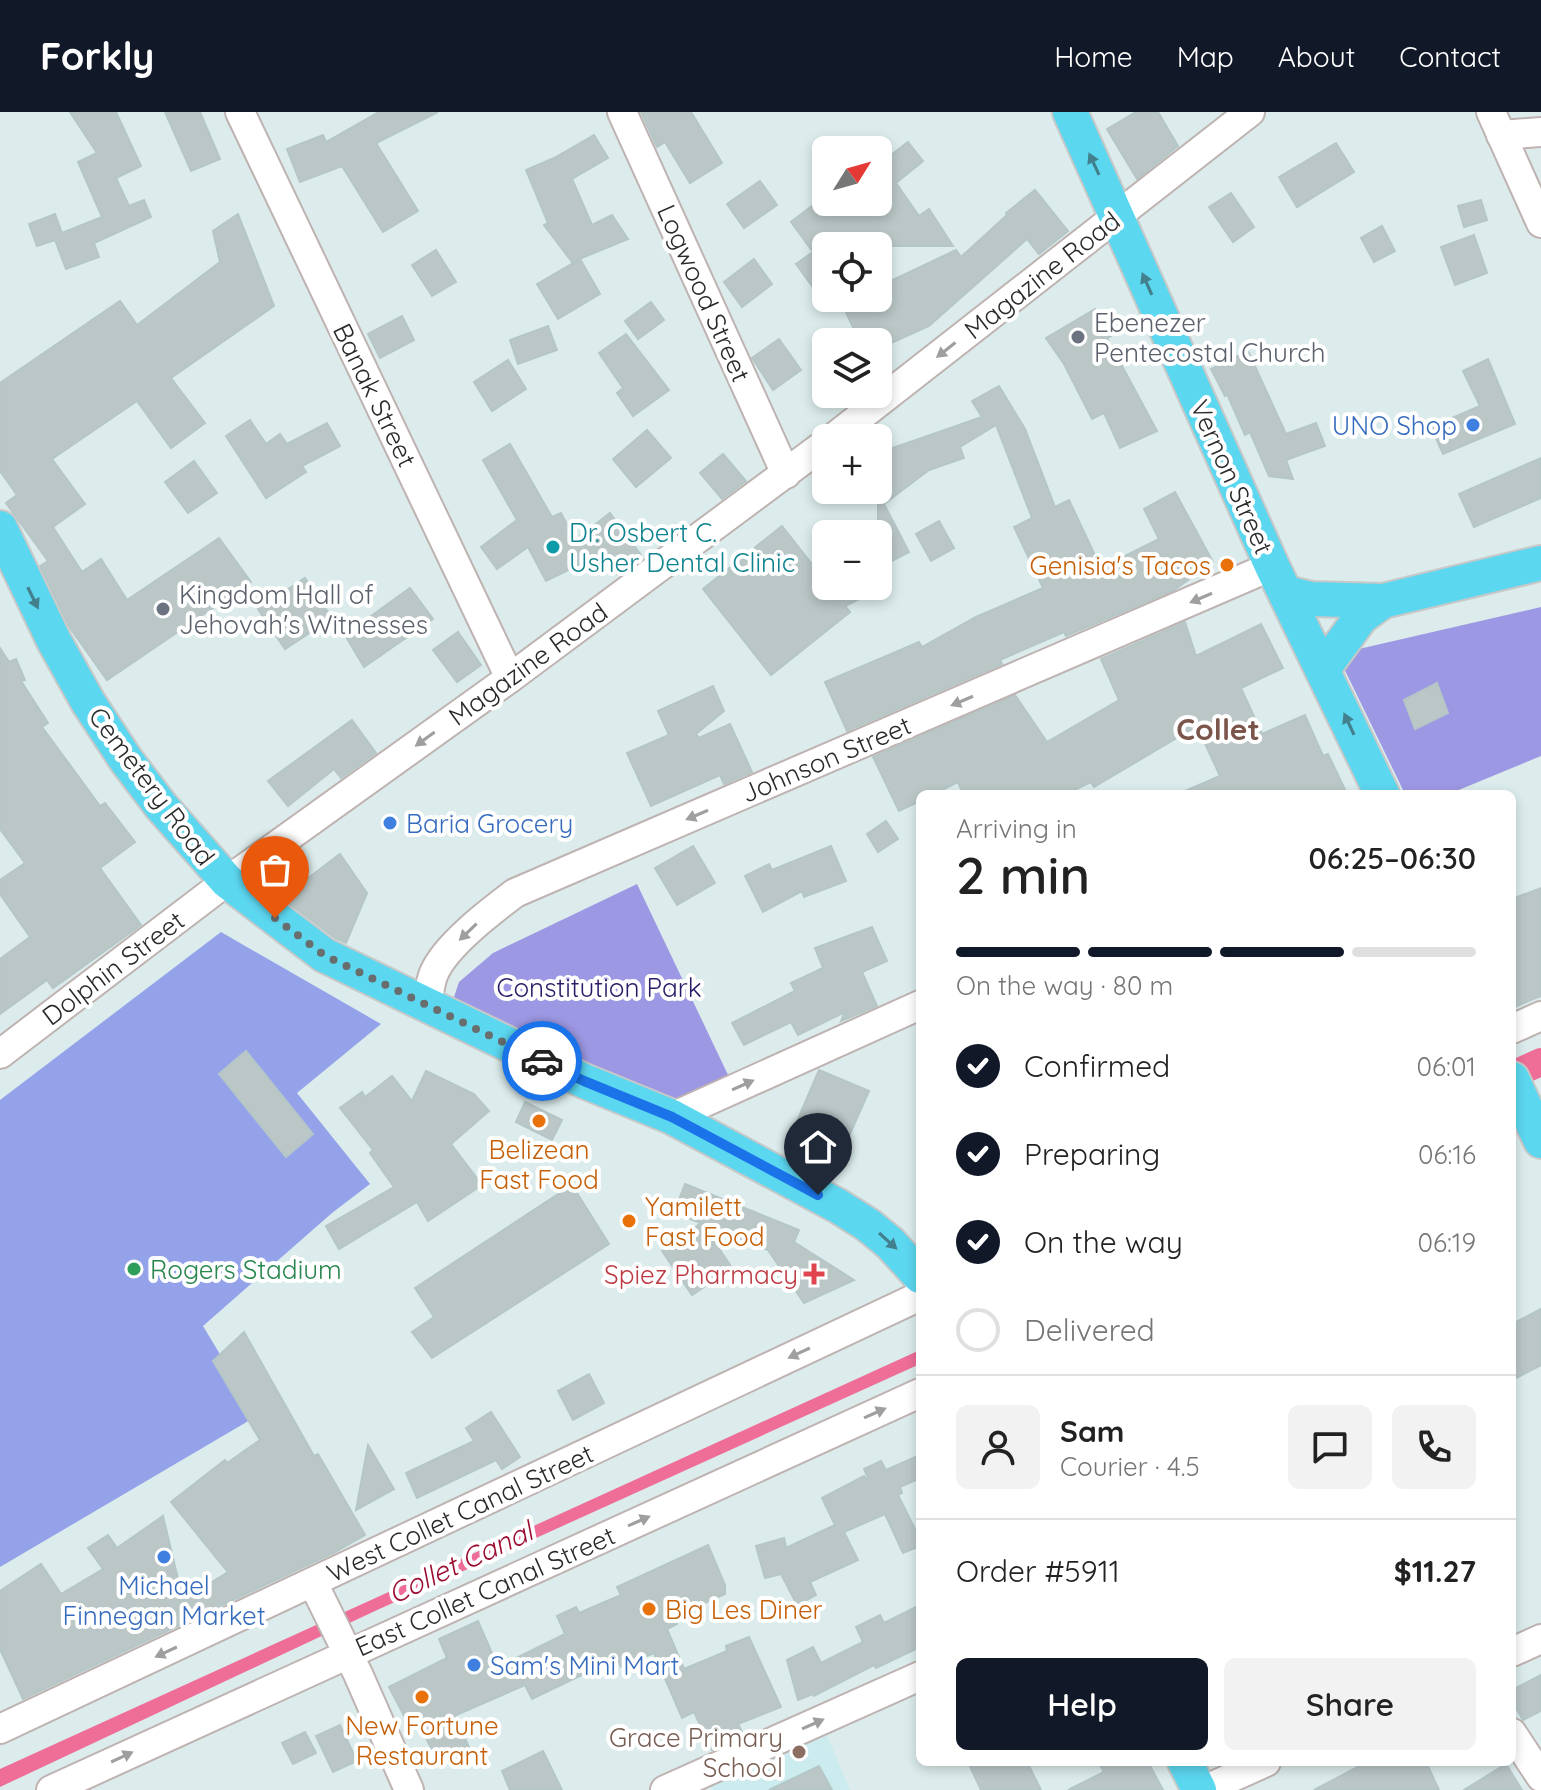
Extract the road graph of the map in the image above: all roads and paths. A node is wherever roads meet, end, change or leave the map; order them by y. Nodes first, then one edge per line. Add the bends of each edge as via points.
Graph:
1 (622, 112) edge
2 (1070, 112) edge
3 (1250, 112) edge
4 (244, 114) edge
5 (1496, 124) edge
6 (1541, 132) edge
7 (1118, 217) junction
8 (1541, 223) edge
9 (851, 424) edge
10 (812, 454) edge
11 (786, 474) junction
12 (0, 528) edge
13 (1541, 563) edge
14 (1279, 579) junction
15 (1383, 601) junction
16 (1323, 669) junction
17 (510, 678) junction
18 (1380, 790) edge
19 (227, 881) junction
20 (427, 1005) junction
21 (916, 1007) edge
22 (1541, 1016) edge
23 (1516, 1027) edge
24 (0, 1054) edge
25 (672, 1117) junction
26 (916, 1272) edge
27 (916, 1298) edge
28 (916, 1395) edge
29 (319, 1595) junction
30 (1541, 1639) edge
31 (344, 1646) junction
32 (1516, 1650) edge
33 (916, 1678) edge
34 (0, 1729) edge
35 (1516, 1739) edge
36 (1187, 1766) edge
37 (1257, 1766) edge
38 (1541, 1777) edge
39 (51, 1790) edge
40 (409, 1790) edge
41 (665, 1790) edge
42 (1202, 1790) edge

1 - 11 street, Logwood Street
7 -> 2 main road, Vernon Street
3 - 7 street, Magazine Road
4 - 17 street, Banak Street
5 - 6 street
5 - 8 street
7 -> 9 street, Magazine Road
14 -> 7 main road, Vernon Street
10 - 11 street, Magazine Road
11 - 17 street, Magazine Road
12 -> 19 main road, Cemetery Road via 88,702 161,806
13 - 15 main road
14 - 15 main road via 1311,599
14 - 16 main road, Vernon Street
14 -> 20 street, Johnson Street via 515,893 451,951 434,973
15 - 16 main road via 1361,617
18 -> 16 main road, Vernon Street
17 -> 19 street, Magazine Road
19 - 20 main road, Cemetery Road via 324,955
19 - 24 street, Dolphin Street
20 - 25 main road, Cemetery Road
25 -> 21 street
22 - 23 street
25 -> 26 main road, Cemetery Road via 868,1225
27 -> 29 street, West Collet Canal Street
31 -> 28 street, East Collet Canal Street
29 - 31 street
29 -> 34 street, West Collet Canal Street
30 - 32 street
39 -> 31 street, East Collet Canal Street
31 - 40 street
41 -> 33 street
35 - 38 street
36 - 42 main road
37 - 42 street

